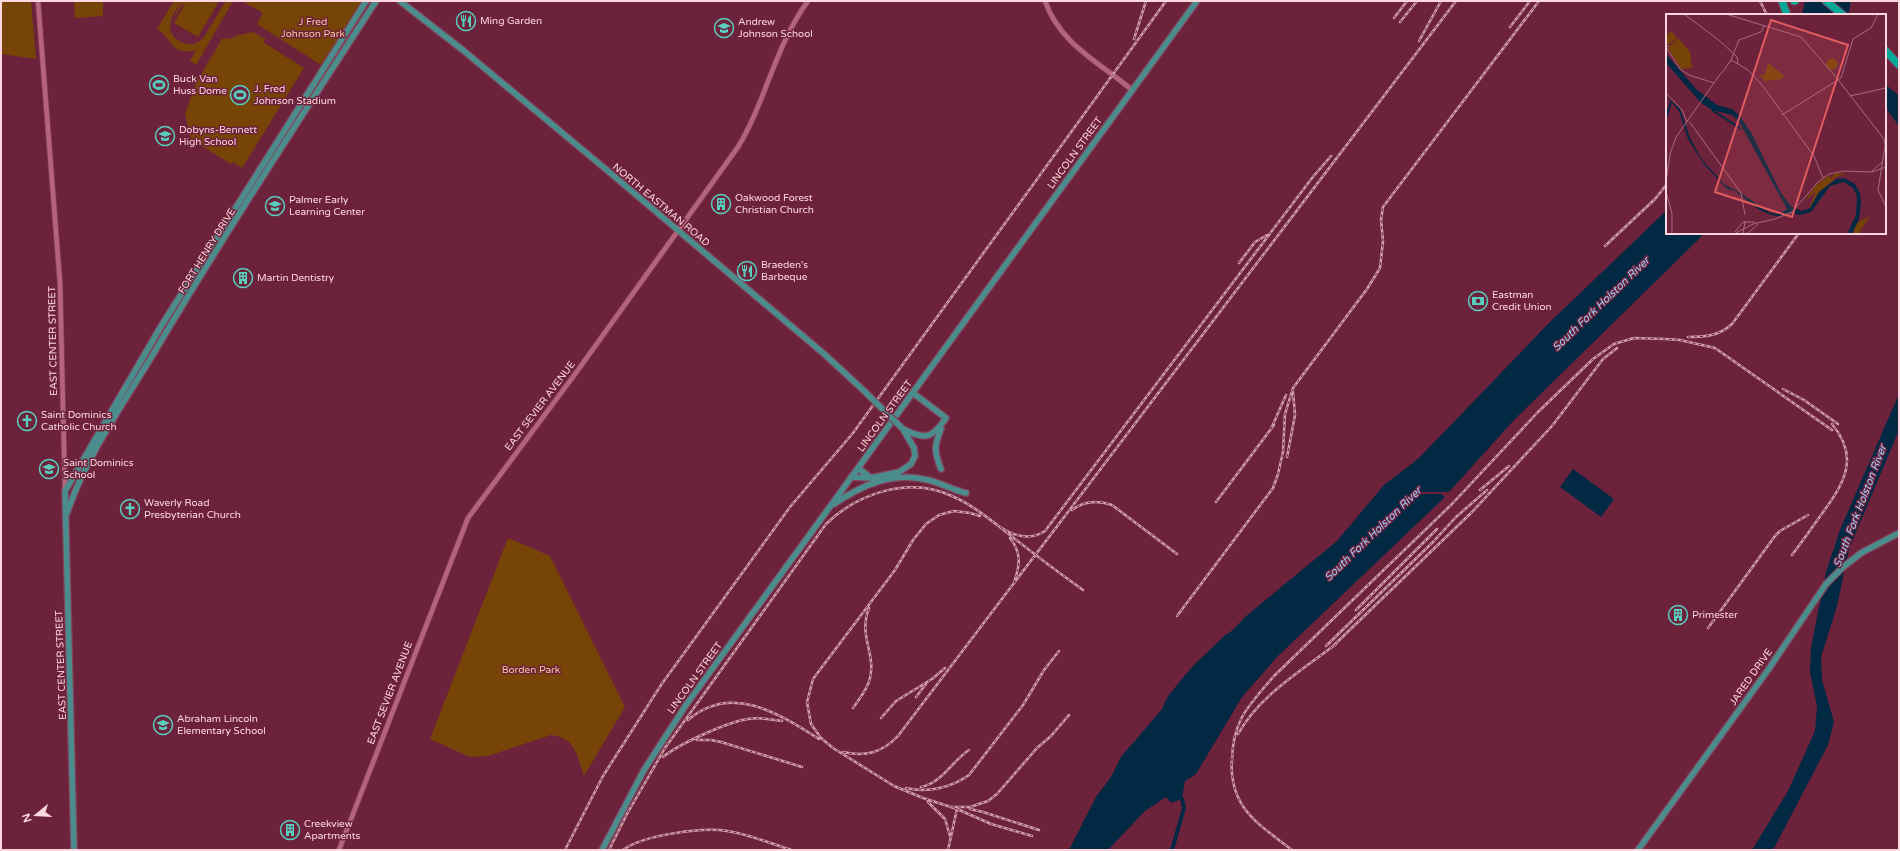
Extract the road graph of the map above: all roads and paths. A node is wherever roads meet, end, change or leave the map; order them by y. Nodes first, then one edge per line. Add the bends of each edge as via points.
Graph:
1 (38, 1) edge
2 (366, 1) edge
3 (376, 1) edge
4 (400, 1) edge
5 (808, 1) edge
6 (1045, 1) edge
7 (1197, 1) edge
8 (1782, 1) edge
9 (1826, 1) edge
10 (1834, 1) edge
11 (1787, 14) edge
12 (1842, 14) edge
13 (1848, 14) edge
14 (1886, 51) edge
15 (1886, 58) edge
16 (1899, 65) edge
17 (1899, 71) edge
18 (1132, 90) junction
19 (678, 231) junction
20 (913, 393) junction
21 (945, 421) junction
22 (903, 429) junction
23 (84, 456) junction
24 (858, 468) junction
25 (941, 469) dead end
26 (852, 477) junction
27 (81, 478) junction
28 (871, 478) junction
29 (65, 491) junction
30 (966, 493) dead end
31 (831, 506) junction
32 (66, 517) junction
33 (1898, 534) edge
34 (74, 850) edge
35 (339, 850) edge
36 (602, 850) edge
37 (1638, 850) edge

1 - 29 street, EAST CENTER STREET via 60,283
2 - 23 main road, FORT HENRY DRIVE via 160,328
3 - 27 main road, FORT HENRY DRIVE via 166,332
4 - 19 main road, NORTH EASTMAN ROAD via 464,51
5 - 19 street, EAST SEVIER AVENUE via 784,40 747,132
6 - 18 street via 1055,24 1068,40
7 - 18 main road, LINCOLN STREET
8 - 11 highway
9 - 12 highway
10 - 13 highway
14 - 16 highway
15 - 17 highway
18 - 20 main road, LINCOLN STREET
19 - 22 main road, NORTH EASTMAN ROAD, bridge via 823,353
19 - 35 street, EAST SEVIER AVENUE via 468,518
20 - 21 main road
20 - 24 main road, LINCOLN STREET
21 - 22 main road via 933,434 924,437
21 - 25 main road via 935,444
22 - 28 main road via 914,448 915,456 911,464 899,472
23 - 27 main road
23 - 29 main road, FORT HENRY DRIVE
24 - 26 main road, LINCOLN STREET
24 - 28 main road
26 - 28 main road
26 - 31 main road, LINCOLN STREET
27 - 32 main road, FORT HENRY DRIVE
29 - 32 main road, EAST CENTER STREET
30 - 31 main road via 926,480 890,479 860,488
31 - 36 main road, LINCOLN STREET via 668,731 644,770
32 - 34 main road, EAST CENTER STREET
33 - 37 main road, JARED DRIVE via 1861,553 1819,592 1768,670

